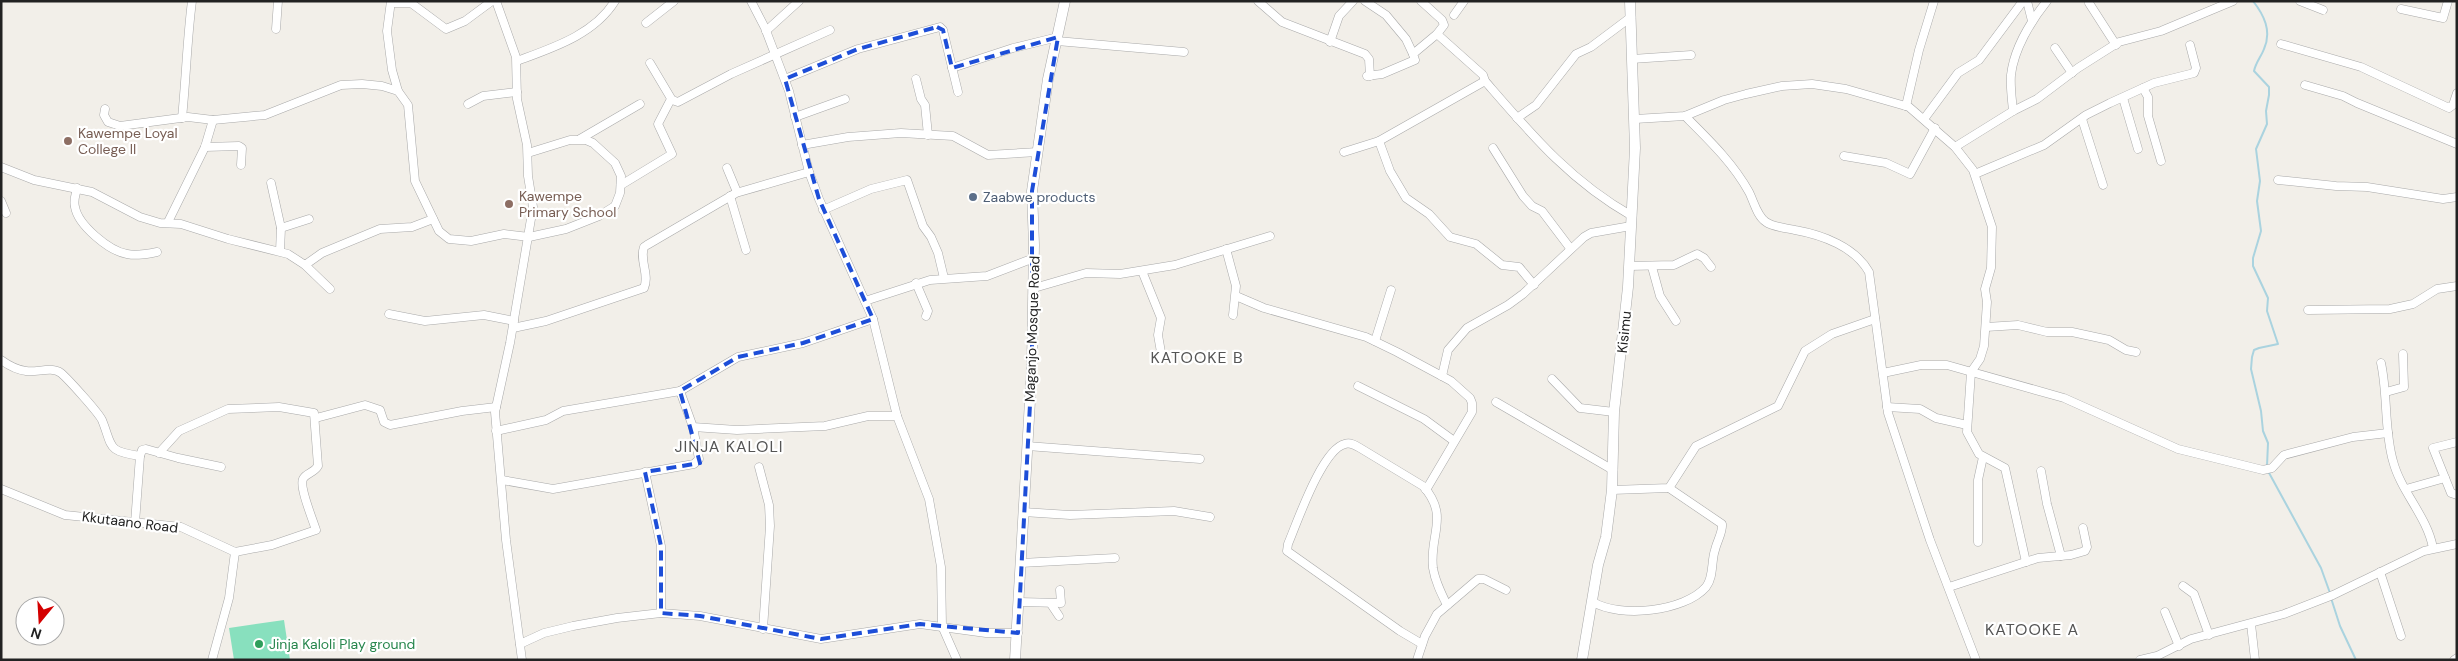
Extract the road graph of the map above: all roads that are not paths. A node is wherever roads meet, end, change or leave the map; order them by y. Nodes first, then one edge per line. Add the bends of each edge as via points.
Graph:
1 (192, 1) edge
2 (278, 1) edge
3 (492, 1) edge
4 (496, 1) edge
5 (615, 1) edge
6 (674, 1) edge
7 (750, 1) edge
8 (799, 1) edge
9 (1064, 1) edge
10 (1258, 1) edge
11 (1353, 1) edge
12 (1365, 1) edge
13 (1421, 1) edge
14 (1464, 1) edge
15 (1630, 1) edge
16 (1934, 1) edge
17 (2023, 1) edge
18 (2027, 1) edge
19 (2047, 1) edge
20 (2233, 1) edge
21 (2300, 1) edge
22 (2448, 1) edge
23 (391, 2) edge
24 (2089, 3) dead end
25 (2401, 9) dead end
26 (2323, 10) dead end
27 (1454, 15) dead end
28 (1631, 17) junction
29 (2032, 20) junction
30 (646, 23) dead end
31 (276, 29) dead end
32 (766, 30) junction
33 (830, 30) dead end
34 (1437, 34) junction
35 (1058, 39) junction
36 (1330, 42) junction
37 (2281, 44) dead end
38 (2116, 45) junction
39 (2190, 45) dead end
40 (2055, 48) dead end
41 (1184, 52) dead end
42 (1413, 54) junction
43 (1692, 55) dead end
44 (776, 56) junction
45 (1632, 60) junction
46 (517, 61) junction
47 (650, 63) dead end
48 (952, 68) junction
49 (2072, 73) junction
50 (916, 79) dead end
51 (785, 80) junction
52 (1485, 81) junction
53 (2305, 85) dead end
54 (2143, 88) junction
55 (398, 91) junction
56 (517, 92) junction
57 (958, 92) dead end
58 (2457, 93) edge
59 (2123, 98) junction
60 (671, 99) junction
61 (845, 99) dead end
62 (468, 104) dead end
63 (640, 104) dead end
64 (1906, 106) junction
65 (105, 108) dead end
66 (2013, 111) junction
67 (795, 116) junction
68 (1685, 116) junction
69 (182, 118) junction
70 (1516, 118) junction
71 (1635, 119) junction
72 (1924, 119) junction
73 (2082, 119) junction
74 (212, 120) junction
75 (1935, 128) junction
76 (928, 135) junction
77 (580, 139) junction
78 (1379, 142) junction
79 (2457, 144) edge
80 (802, 145) junction
81 (205, 146) junction
82 (1955, 147) junction
83 (1494, 148) dead end
84 (2138, 149) dead end
85 (1038, 152) junction
86 (1344, 152) dead end
87 (528, 153) junction
88 (1844, 156) dead end
89 (2161, 161) dead end
90 (241, 165) dead end
91 (1, 167) edge
92 (727, 168) dead end
93 (809, 172) junction
94 (1974, 174) junction
95 (2278, 180) dead end
96 (271, 183) dead end
97 (621, 185) junction
98 (2102, 185) dead end
99 (77, 188) junction
100 (734, 194) junction
101 (2457, 197) edge
102 (1, 201) edge
103 (823, 210) junction
104 (6, 213) dead end
105 (309, 219) dead end
106 (433, 219) junction
107 (1631, 221) junction
108 (168, 222) junction
109 (282, 228) junction
110 (529, 236) junction
111 (1270, 236) dead end
112 (1570, 248) junction
113 (1226, 249) junction
114 (746, 250) dead end
115 (280, 251) junction
116 (157, 252) dead end
117 (1034, 258) junction
118 (305, 265) junction
119 (1629, 266) junction
120 (1652, 267) junction
121 (1711, 267) dead end
122 (1142, 271) junction
123 (944, 278) junction
124 (916, 283) junction
125 (1534, 285) junction
126 (2457, 286) edge
127 (1034, 288) junction
128 (330, 289) dead end
129 (1391, 290) dead end
130 (1236, 296) junction
131 (864, 301) junction
132 (2308, 310) dead end
133 (389, 314) dead end
134 (1233, 315) dead end
135 (926, 316) dead end
136 (873, 319) junction
137 (1875, 319) junction
138 (1676, 321) dead end
139 (513, 325) junction
140 (1986, 327) junction
141 (1375, 341) junction
142 (2136, 352) dead end
143 (2402, 354) dead end
144 (1162, 358) dead end
145 (1, 360) edge
146 (2381, 363) dead end
147 (1971, 372) junction
148 (1883, 373) junction
149 (1442, 376) junction
150 (1552, 379) dead end
151 (1358, 386) dead end
152 (680, 392) junction
153 (2386, 392) junction
154 (1496, 402) dead end
155 (496, 407) junction
156 (1887, 407) junction
157 (1614, 412) junction
158 (897, 416) junction
159 (316, 418) junction
160 (1967, 426) junction
161 (693, 427) junction
162 (496, 431) junction
163 (2388, 433) junction
164 (1454, 441) junction
165 (2457, 442) edge
166 (1027, 446) junction
167 (159, 452) junction
168 (140, 456) junction
169 (1983, 456) junction
170 (1200, 459) dead end
171 (221, 467) dead end
172 (759, 467) dead end
173 (1613, 470) junction
174 (2041, 471) dead end
175 (645, 472) junction
176 (2445, 478) junction
177 (502, 480) junction
178 (1669, 488) junction
179 (1, 489) edge
180 (2406, 489) junction
181 (1426, 490) junction
182 (1612, 490) junction
183 (2457, 495) edge
184 (1023, 512) junction
185 (1210, 517) dead end
186 (135, 523) junction
187 (2083, 528) dead end
188 (1978, 542) dead end
189 (2457, 544) edge
190 (2433, 548) junction
191 (235, 552) junction
192 (2061, 556) junction
193 (1115, 558) dead end
194 (2026, 562) junction
195 (1020, 563) junction
196 (2380, 572) junction
197 (2183, 586) dead end
198 (1949, 587) junction
199 (1060, 590) dead end
200 (1506, 590) dead end
201 (1019, 602) junction
202 (1593, 602) junction
203 (1051, 604) junction
204 (1447, 605) junction
205 (2165, 612) dead end
206 (661, 613) junction
207 (1059, 616) dead end
208 (2251, 624) junction
209 (942, 626) junction
210 (763, 629) junction
211 (1018, 633) junction
212 (2209, 635) junction
213 (2401, 636) dead end
214 (520, 644) junction
215 (1422, 644) junction
216 (2179, 646) junction
217 (212, 660) edge
218 (522, 660) edge
219 (957, 660) edge
220 (1015, 660) edge
221 (1417, 660) edge
222 (1582, 660) edge
223 (1976, 660) edge
224 (2140, 660) edge
225 (2255, 660) edge

1 - 69 street via 186,37
2 - 31 street
3 - 23 street via 465,21 446,29 411,4
4 - 46 street
5 - 46 street via 598,24 552,48
6 - 30 street
7 - 32 street
8 - 32 street
9 - 35 street, Maganjo Mosque Road
10 - 36 street via 1282,22
11 - 36 street via 1339,16
12 - 42 street via 1386,15 1406,39
13 - 34 street via 1442,20 1444,25
14 - 27 street
15 - 28 street, Kisimu
16 - 64 street
17 - 72 street via 1979,60 1958,73
18 - 29 street
19 - 29 street
20 - 38 street via 2161,31 2126,39
21 - 26 street
22 - 25 street via 2443,18
23 - 55 street via 387,31
24 - 38 street
28 - 45 street, Kisimu
28 - 70 street via 1576,54 1536,105
29 - 66 street via 2012,74
32 - 44 street
33 - 44 street
34 - 42 street
34 - 52 street via 1483,75
35 - 41 street
35 - 48 street via 1012,48
35 - 85 street, Maganjo Mosque Road via 1048,79
36 - 42 street via 1365,54 1369,59 1368,76 1408,64 1415,60
37 - 58 street via 2360,67 2449,108 2453,106
38 - 49 street
39 - 54 street via 2196,71
40 - 49 street
43 - 45 street
44 - 51 street
44 - 60 street via 731,74 678,102
45 - 71 street, Kisimu
46 - 56 street
47 - 60 street
48 - 51 street via 943,30 938,27 858,50
48 - 57 street
49 - 66 street via 2037,99
50 - 76 street via 925,106
51 - 67 street
52 - 70 street
52 - 78 street
53 - 79 street via 2343,96
54 - 59 street
54 - 89 street via 2148,97 2148,116
55 - 74 street via 362,84 341,85 275,112
55 - 106 street via 408,105 415,181
56 - 62 street via 483,96
56 - 87 street
59 - 73 street
59 - 84 street
60 - 97 street via 658,124 672,154
61 - 67 street
63 - 77 street
64 - 68 street via 1846,89 1812,84 1782,86 1746,94
64 - 72 street
65 - 69 street via 108,122 120,126
66 - 82 street
67 - 80 street
68 - 71 street
68 - 137 street via 1730,162 1762,219 1768,224 1818,236 1851,251 1863,261 1873,291
69 - 74 street
70 - 107 street via 1560,165
71 - 107 street, Kisimu
72 - 75 street
73 - 94 street via 2044,145
73 - 98 street
74 - 81 street
75 - 82 street
75 - 88 street via 1910,174 1886,162
76 - 80 street via 901,132
76 - 85 street via 953,136 988,155
77 - 87 street via 555,143
77 - 97 street via 592,143 615,164
78 - 86 street
78 - 125 street via 1390,171 1406,198 1429,214 1450,237 1476,244 1502,265 1519,267
80 - 93 street
81 - 90 street via 239,146 242,148
81 - 108 street
82 - 94 street
83 - 112 street via 1524,196 1532,206 1542,211
85 - 117 street, Maganjo Mosque Road via 1032,192
87 - 110 street via 533,207
91 - 99 street via 34,180
92 - 100 street
93 - 100 street
93 - 103 street
94 - 140 street via 1992,226 1991,268 1985,289
95 - 101 street via 2368,187 2443,199
96 - 109 street
97 - 110 street via 615,206 599,216 566,229
99 - 108 street via 92,192 140,217
99 - 116 street via 74,205 77,214 94,235 124,254
100 - 114 street
100 - 139 street via 644,247 644,288 546,321
102 - 104 street
103 - 123 street via 871,189 907,180 923,226 938,253
103 - 131 street
105 - 109 street
106 - 110 street via 449,239 471,241 504,234
106 - 118 street via 412,227 386,228 365,234 322,253
107 - 112 street via 1591,233
107 - 119 street, Kisimu
108 - 115 street
109 - 115 street
110 - 139 street
111 - 113 street
112 - 125 street
113 - 122 street via 1175,265
113 - 130 street via 1235,278
115 - 118 street
117 - 123 street via 976,278
117 - 127 street, Maganjo Mosque Road
118 - 128 street
119 - 120 street
119 - 157 street, Kisimu
120 - 121 street via 1674,265 1697,254
120 - 138 street via 1660,296
122 - 127 street via 1086,273
122 - 144 street via 1161,318 1158,335
123 - 124 street
124 - 131 street
124 - 135 street via 928,311
125 - 149 street via 1508,305 1467,328 1448,350
126 - 132 street via 2437,289 2413,304 2390,309
127 - 166 street, Maganjo Mosque Road
129 - 141 street
130 - 134 street
130 - 141 street
131 - 136 street
133 - 139 street via 425,321 484,315
136 - 152 street via 803,343 732,359
136 - 158 street
137 - 148 street
137 - 178 street via 1832,334 1805,351 1778,406 1696,446
139 - 155 street
140 - 142 street via 2018,326 2047,332 2072,332 2109,340
140 - 147 street via 1982,352
141 - 149 street
143 - 153 street via 2404,386
145 - 168 street via 25,371 60,373 99,416 112,446 124,453
146 - 153 street
147 - 148 street via 1935,363
147 - 160 street
147 - 163 street via 2064,398 2178,449 2263,470 2272,468 2284,455 2353,437
148 - 156 street
149 - 164 street via 1472,403 1472,412
150 - 157 street via 1580,408
151 - 164 street via 1424,419
152 - 161 street
152 - 162 street via 563,411 546,420
153 - 163 street
154 - 173 street
155 - 159 street via 390,425 384,422 380,410 370,405
155 - 162 street
156 - 160 street via 1913,407 1936,418
156 - 198 street via 1920,512
157 - 173 street, Kisimu
158 - 161 street via 868,416 825,426 738,430
158 - 209 street via 932,510 940,567
159 - 167 street via 311,412 279,407 228,409 179,430
159 - 191 street via 318,466 303,479 302,485 316,530 272,545
160 - 169 street via 1973,446
161 - 175 street via 698,462
162 - 177 street
163 - 180 street via 2394,465
164 - 181 street
165 - 176 street via 2433,448
166 - 170 street
166 - 184 street, Maganjo Mosque Road
167 - 168 street via 144,449
167 - 171 street
168 - 186 street
169 - 188 street via 1978,480
169 - 194 street via 2005,468
172 - 210 street via 769,505 770,526
173 - 182 street, Kisimu
174 - 192 street
175 - 177 street via 553,489
175 - 206 street via 660,546
176 - 180 street
176 - 183 street via 2451,493
177 - 214 street via 506,540
178 - 182 street
178 - 202 street via 1722,524 1706,587 1694,596 1647,611 1602,607
179 - 186 street, Kkutaano Road via 65,515
180 - 190 street via 2430,535
181 - 204 street via 1436,504 1433,568
181 - 215 street via 1360,448 1344,444 1324,463 1287,548 1289,553 1334,586
182 - 202 street, Kisimu
184 - 185 street via 1070,515 1174,511
184 - 195 street, Maganjo Mosque Road
186 - 191 street, Kkutaano Road via 182,527
187 - 192 street via 2087,549
189 - 190 street
190 - 196 street
191 - 217 street via 229,598
192 - 194 street
193 - 195 street
194 - 198 street
195 - 201 street, Maganjo Mosque Road
196 - 208 street via 2330,596
196 - 213 street
197 - 212 street via 2194,594
198 - 223 street
199 - 203 street via 1061,603
200 - 204 street via 1478,579
201 - 203 street
201 - 211 street, Maganjo Mosque Road
202 - 222 street, Kisimu
203 - 207 street
204 - 215 street via 1438,614
205 - 216 street
206 - 210 street via 700,616
206 - 214 street via 573,626 544,633
208 - 212 street
208 - 225 street
209 - 210 street via 920,624 821,639
209 - 211 street via 986,633
209 - 219 street
211 - 220 street, Maganjo Mosque Road
212 - 216 street
214 - 218 street
215 - 221 street
216 - 224 street

